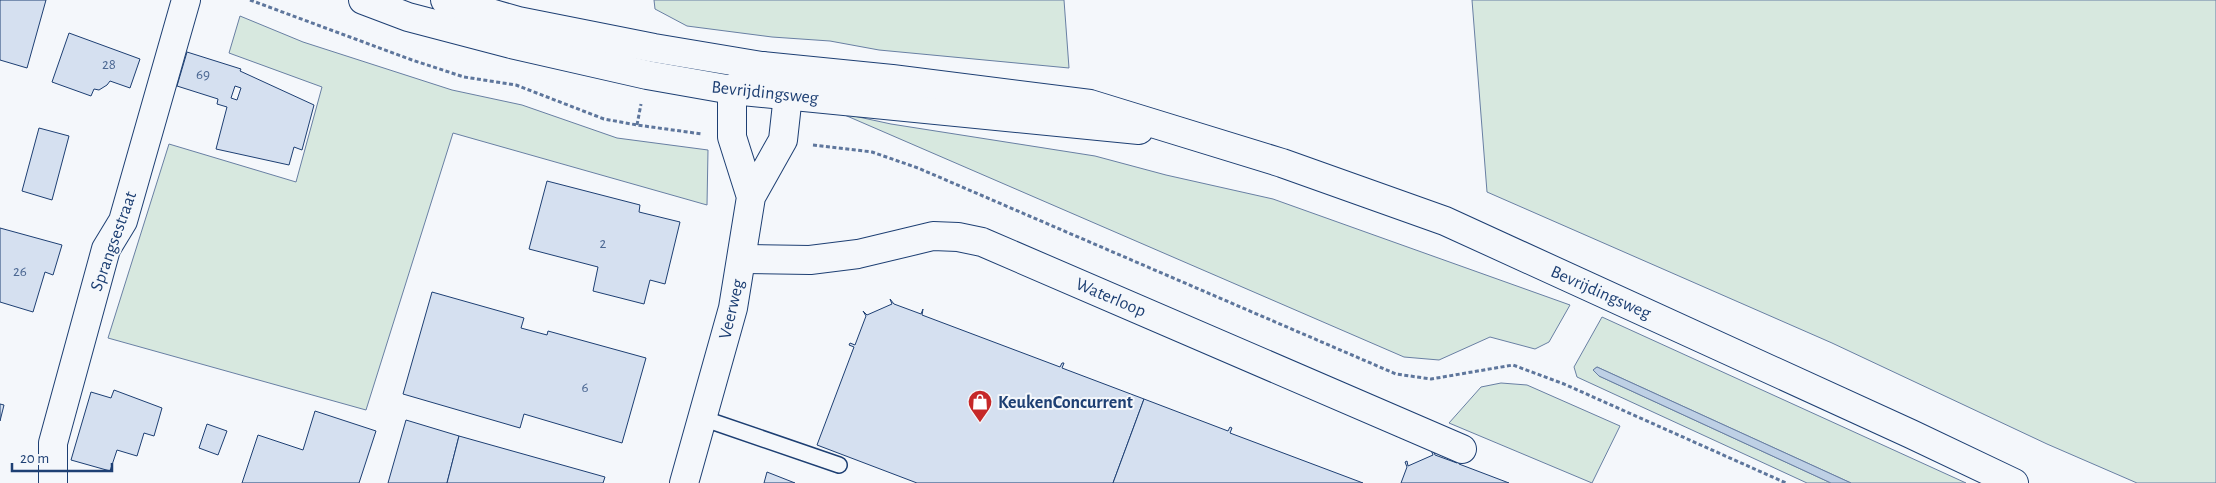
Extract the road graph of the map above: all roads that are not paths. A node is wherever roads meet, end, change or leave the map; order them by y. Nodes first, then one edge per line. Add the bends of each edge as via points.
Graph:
1 (186, 0) edge
2 (363, 0) edge
3 (445, 0) edge
4 (762, 66) junction
5 (732, 90) junction
6 (788, 95) junction
7 (1176, 132) junction
8 (751, 198) junction
9 (742, 259) junction
10 (702, 418) junction
11 (1462, 449) dead end
12 (839, 465) dead end
13 (53, 483) edge
14 (684, 483) edge
15 (2014, 483) edge

1 - 13 main road, Sprangsestraat via 123,221 106,249 53,442
2 - 5 main road, Bevrijdingsweg via 408,17 511,44 647,76
3 - 4 main road, Bevrijdingsweg via 518,21
4 - 5 main road
4 - 6 main road
4 - 7 main road, Bevrijdingsweg via 1090,104
5 - 6 main road, Bevrijdingsweg
5 - 8 main road, Veerweg via 732,137
6 - 7 main road, Bevrijdingsweg via 1117,130
6 - 8 main road, Veerweg via 783,140
7 - 15 main road, Bevrijdingsweg via 1282,163 1445,221
8 - 9 main road, Veerweg
9 - 10 main road, Veerweg via 734,308
9 - 11 main road, Waterloop via 810,260 858,254 933,236 982,242
10 - 12 lane
10 - 14 main road, Veerweg

